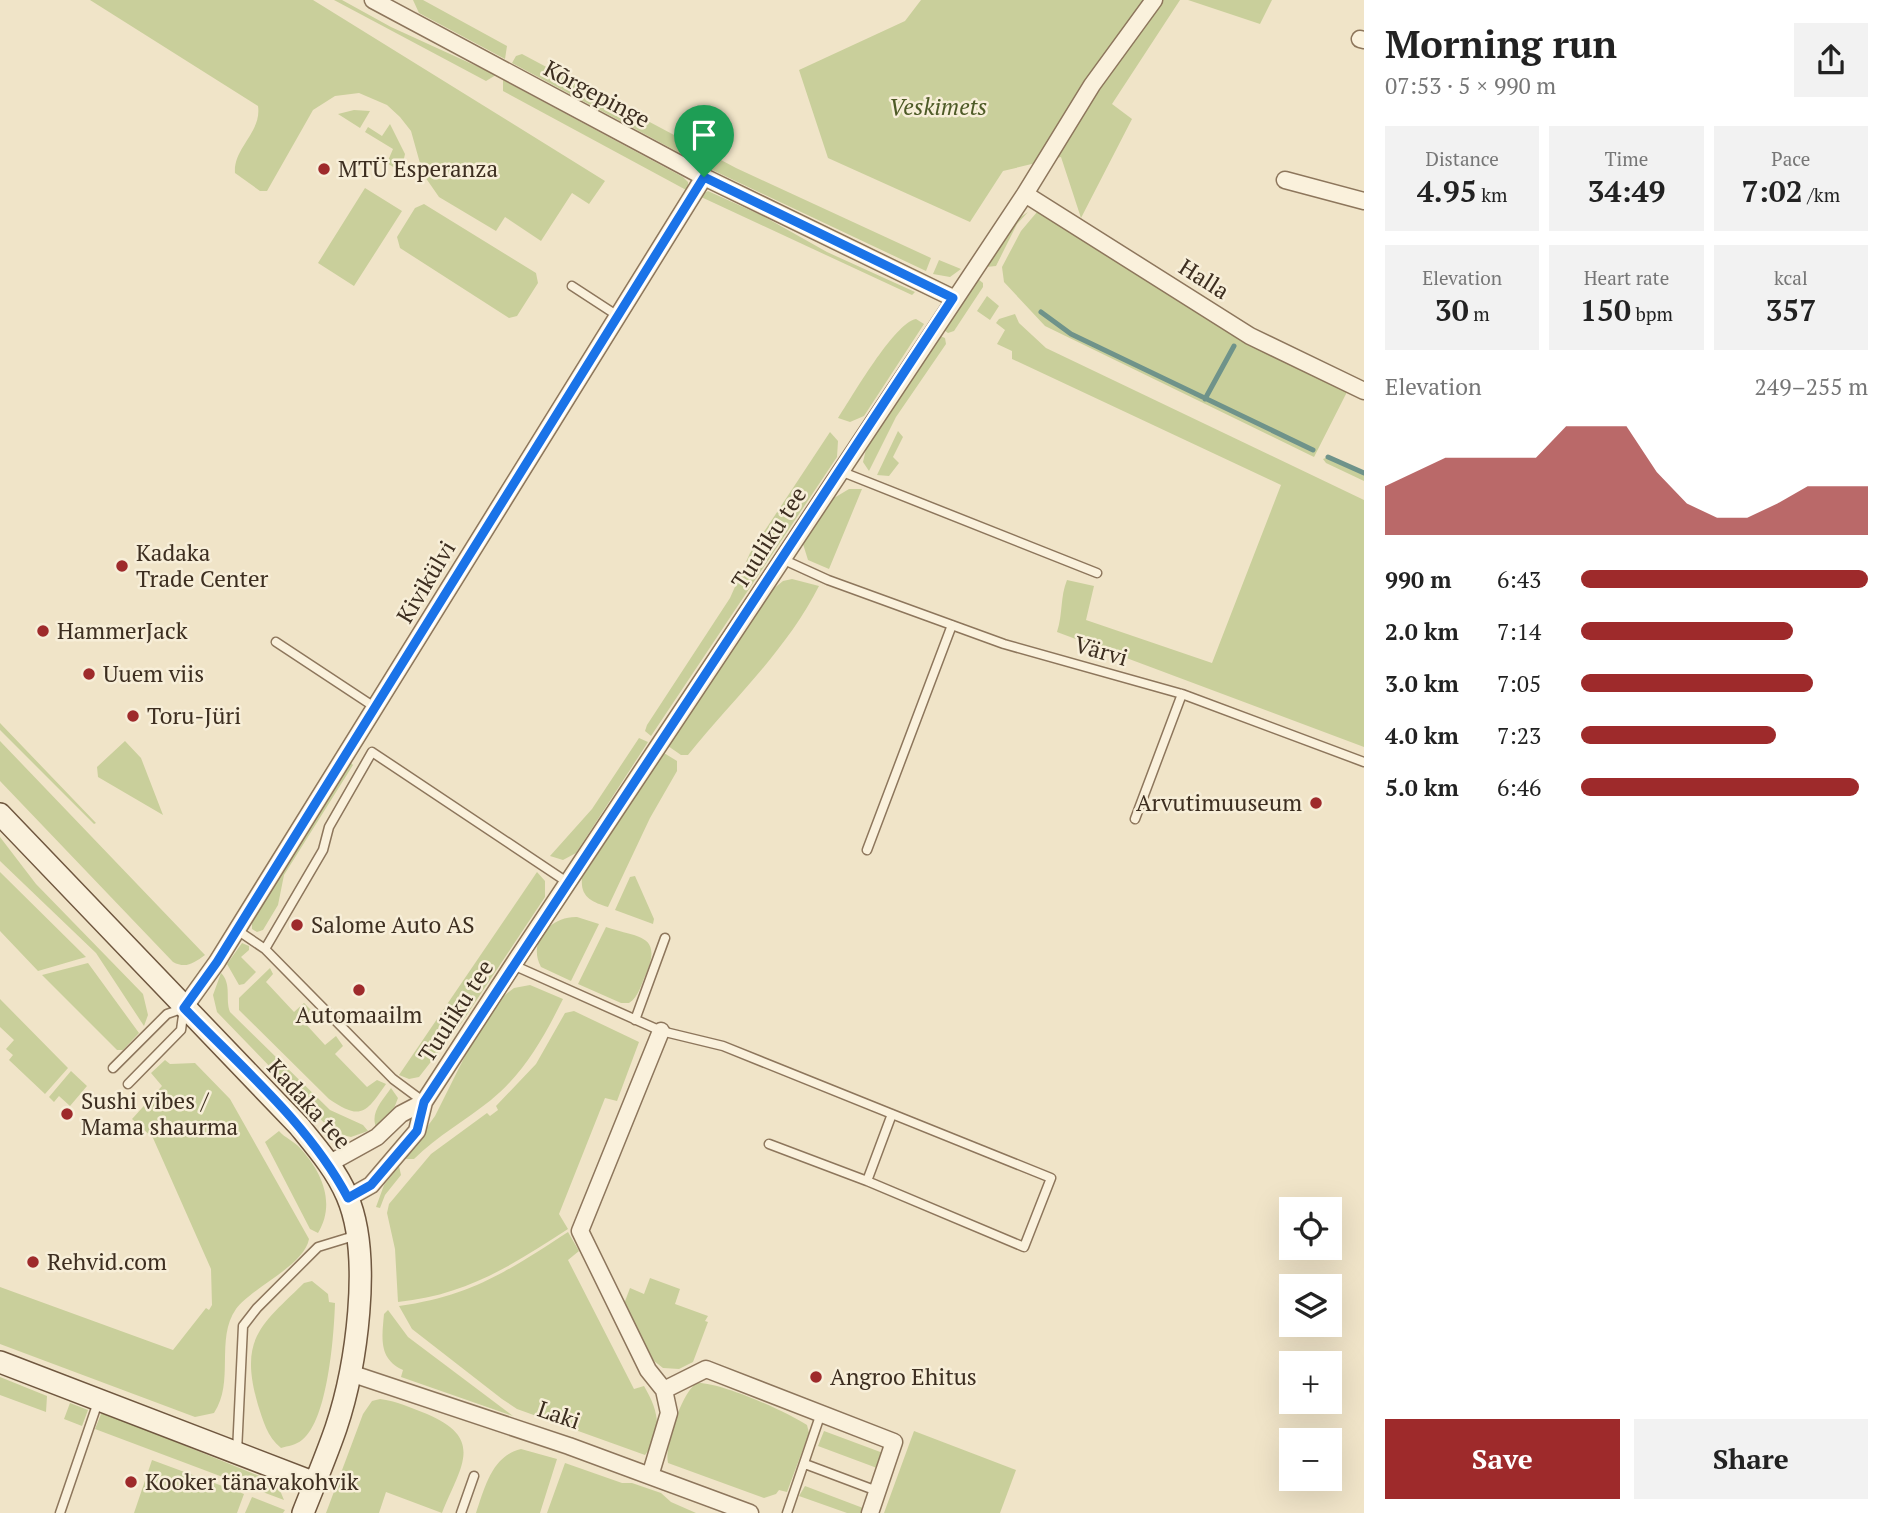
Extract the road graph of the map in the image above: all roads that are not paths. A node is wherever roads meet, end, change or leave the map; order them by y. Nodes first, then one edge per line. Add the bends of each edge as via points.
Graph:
1 (373, 0) edge
2 (1154, 0) edge
3 (398, 6) edge
4 (704, 177) junction
5 (1285, 180) dead end
6 (1025, 194) junction
7 (1364, 201) edge
8 (572, 286) dead end
9 (953, 298) junction
10 (618, 316) junction
11 (1364, 391) edge
12 (840, 471) junction
13 (782, 559) junction
14 (1097, 573) dead end
15 (952, 625) junction
16 (276, 642) dead end
17 (1182, 694) junction
18 (376, 708) junction
19 (354, 742) junction
20 (372, 752) junction
21 (1364, 762) edge
22 (0, 814) edge
23 (1135, 819) dead end
24 (867, 850) dead end
25 (567, 882) junction
26 (237, 930) junction
27 (666, 938) dead end
28 (265, 949) junction
29 (513, 965) junction
30 (184, 1008) junction
31 (635, 1020) junction
32 (661, 1031) junction
33 (113, 1068) dead end
34 (128, 1084) dead end
35 (424, 1102) junction
36 (892, 1114) junction
37 (769, 1144) dead end
38 (330, 1163) junction
39 (867, 1181) junction
40 (348, 1198) junction
41 (357, 1235) junction
42 (0, 1362) edge
43 (350, 1373) junction
44 (664, 1390) junction
45 (99, 1399) junction
46 (821, 1413) junction
47 (237, 1452) junction
48 (805, 1464) junction
49 (474, 1476) dead end
50 (650, 1476) junction
51 (315, 1483) junction
52 (877, 1491) junction
53 (60, 1513) edge
54 (303, 1513) edge
55 (461, 1513) edge
56 (750, 1513) edge
57 (787, 1513) edge
58 (870, 1513) edge

1 - 3 street, Kõrgepinge
2 - 6 street, Tuuliku tee via 1092,85
3 - 4 street, Kõrgepinge
4 - 9 street, Kõrgepinge
4 - 10 street, Kivikülvi
5 - 7 street
6 - 9 street, Tuuliku tee
6 - 11 street, Halla via 1250,336
8 - 10 lane
9 - 12 street, Tuuliku tee
10 - 18 street, Kivikülvi
12 - 13 street, Tuuliku tee
12 - 14 lane
13 - 15 lane, Värvi
13 - 25 street, Tuuliku tee
15 - 17 lane, Värvi
15 - 24 lane
16 - 18 lane
17 - 21 lane, Värvi
17 - 23 lane
18 - 19 street, Kivikülvi
19 - 20 lane
19 - 26 street, Kivikülvi
20 - 25 lane
20 - 28 lane via 329,827 323,850
22 - 30 main road, Kadaka tee
25 - 29 street, Tuuliku tee
26 - 28 lane
26 - 30 street, Kivikülvi
27 - 31 lane
28 - 35 lane via 393,1079
29 - 31 lane
29 - 35 street, Tuuliku tee
30 - 33 lane via 167,1014
30 - 34 lane via 181,1030
30 - 38 main road, Kadaka tee
31 - 32 lane
32 - 36 lane via 723,1046
32 - 44 street via 580,1231 648,1370
35 - 38 street, Tuuliku tee via 401,1114 377,1137
35 - 40 street, Tuuliku tee via 417,1131 371,1185
36 - 39 lane
36 - 39 lane via 1051,1178 1024,1247
37 - 39 lane
38 - 40 main road, Kadaka tee
40 - 41 main road, Kadaka tee
41 - 43 main road, Kadaka tee via 358,1298
41 - 47 lane via 318,1247 243,1326
42 - 45 main road
43 - 50 street, Laki
43 - 51 main road, Kadaka tee
44 - 46 street via 706,1369
44 - 50 street via 669,1413
45 - 47 main road
45 - 53 lane
46 - 48 lane
46 - 52 street via 894,1442
47 - 51 main road
48 - 52 lane
48 - 57 lane
49 - 55 lane
50 - 56 street, Laki
51 - 54 main road, Kadaka tee
52 - 58 street

